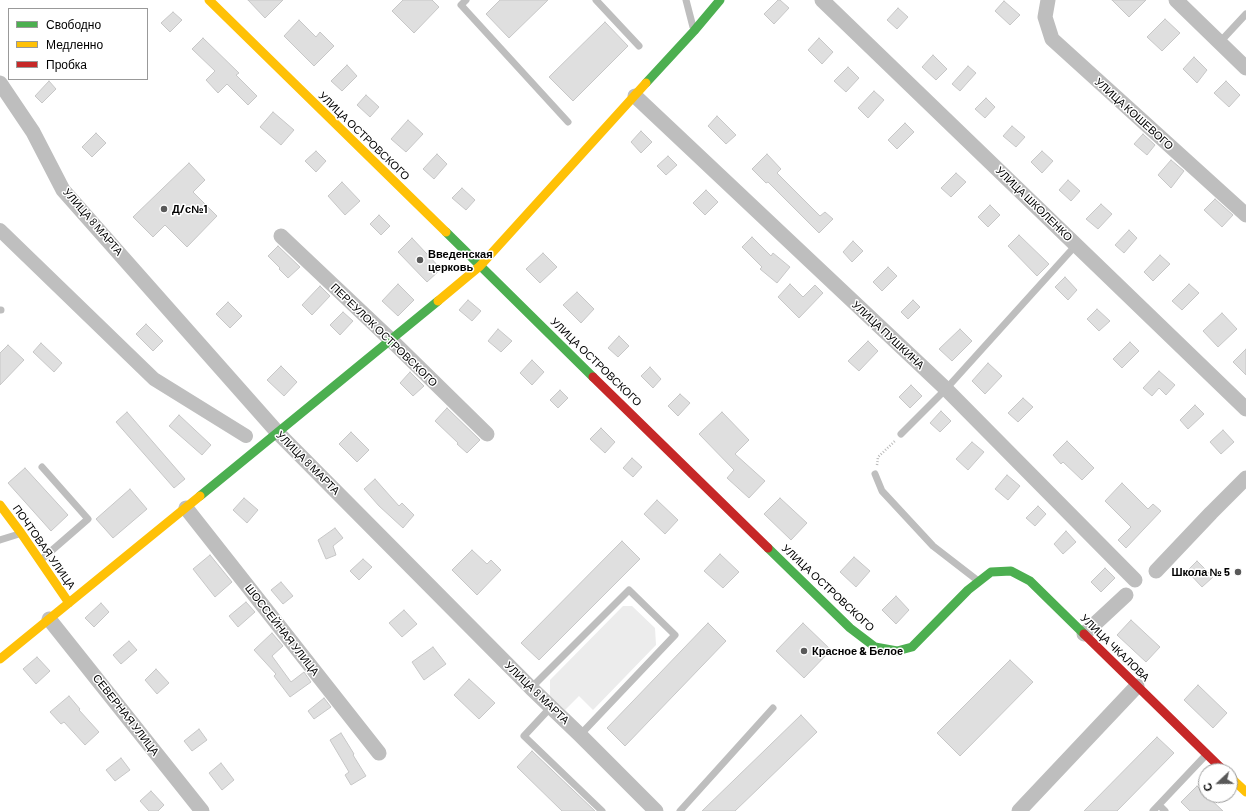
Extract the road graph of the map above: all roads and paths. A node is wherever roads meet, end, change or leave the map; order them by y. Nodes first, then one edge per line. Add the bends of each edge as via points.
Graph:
1 (208, 0) edge
2 (466, 0) edge
3 (596, 0) edge
4 (686, 0) edge
5 (720, 0) edge
6 (822, 0) edge
7 (1048, 0) edge
8 (1176, 0) edge
9 (1246, 14) edge
10 (694, 31) junction
11 (1220, 42) junction
12 (639, 46) dead end
13 (1246, 68) edge
14 (0, 83) edge
15 (635, 96) junction
16 (568, 122) dead end
17 (1246, 215) edge
18 (281, 236) dead end
19 (1076, 245) junction
20 (480, 266) junction
21 (392, 340) junction
22 (946, 389) junction
23 (1246, 409) edge
24 (278, 433) junction
25 (487, 434) dead end
26 (901, 434) joint
27 (42, 467) dead end
28 (875, 474) joint
29 (1246, 478) edge
30 (0, 505) edge
31 (186, 508) junction
32 (22, 533) junction
33 (0, 540) edge
34 (40, 560) junction
35 (1156, 571) dead end
36 (1135, 580) dead end
37 (979, 582) junction
38 (1126, 595) dead end
39 (69, 603) junction
40 (50, 619) junction
41 (1084, 634) junction
42 (0, 659) edge
43 (1137, 686) junction
44 (531, 688) junction
45 (552, 707) junction
46 (773, 708) dead end
47 (580, 735) junction
48 (378, 753) dead end
49 (1207, 754) junction
50 (1216, 763) edge
51 (1238, 784) edge
52 (1246, 792) edge
53 (1159, 805) junction
54 (202, 811) edge
55 (602, 811) edge
56 (656, 811) edge
57 (680, 811) edge
58 (1019, 811) edge
59 (1153, 811) edge
60 (1165, 811) edge

1 - 20 street, УЛИЦА ОСТРОВСКОГО
2 - 16 lane via 461,5
3 - 12 lane
4 - 10 lane
5 - 10 street
6 - 19 street, УЛИЦА ШКОЛЕНКО
7 - 17 street, УЛИЦА КОШЕВОГО via 1045,17 1052,40
8 - 11 street
9 - 11 lane
10 - 15 street
11 - 13 street
14 - 24 street, УЛИЦА 8 МАРТА via 33,132 64,190
15 - 20 street
15 - 22 street, УЛИЦА ПУШКИНА
18 - 21 street, ПЕРЕУЛОК ОСТРОВСКОГО
19 - 22 lane
19 - 23 street, УЛИЦА ШКОЛЕНКО
20 - 21 street
20 - 37 street, УЛИЦА ОСТРОВСКОГО via 850,628 875,648 897,651 912,647
21 - 24 street
21 - 25 street, ПЕРЕУЛОК ОСТРОВСКОГО
22 - 26 lane
22 - 36 street, УЛИЦА ПУШКИНА
24 - 31 street
24 - 44 street, УЛИЦА 8 МАРТА
26 - 28 path via 878,457
27 - 34 lane via 88,519
28 - 37 lane via 882,492 933,546
29 - 35 street
30 - 32 street, ПОЧТОВАЯ УЛИЦА
31 - 39 street
31 - 48 street, ШОССЕЙНАЯ УЛИЦА
32 - 33 lane
32 - 34 street, ПОЧТОВАЯ УЛИЦА
34 - 39 street, ПОЧТОВАЯ УЛИЦА
37 - 41 street, УЛИЦА ЧКАЛОВА via 991,572 1011,571 1030,581
38 - 41 street
39 - 40 street
40 - 42 street
40 - 54 street, СЕВЕРНАЯ УЛИЦА
41 - 43 street, УЛИЦА ЧКАЛОВА
43 - 49 street, УЛИЦА ЧКАЛОВА
43 - 58 street
44 - 45 street, УЛИЦА 8 МАРТА
44 - 47 lane via 630,590 675,635
45 - 47 street, УЛИЦА 8 МАРТА
45 - 55 lane via 524,736
46 - 57 lane
47 - 56 street, УЛИЦА 8 МАРТА
49 - 50 street, УЛИЦА ЧКАЛОВА
49 - 53 lane
51 - 52 street
53 - 59 lane
53 - 60 lane

